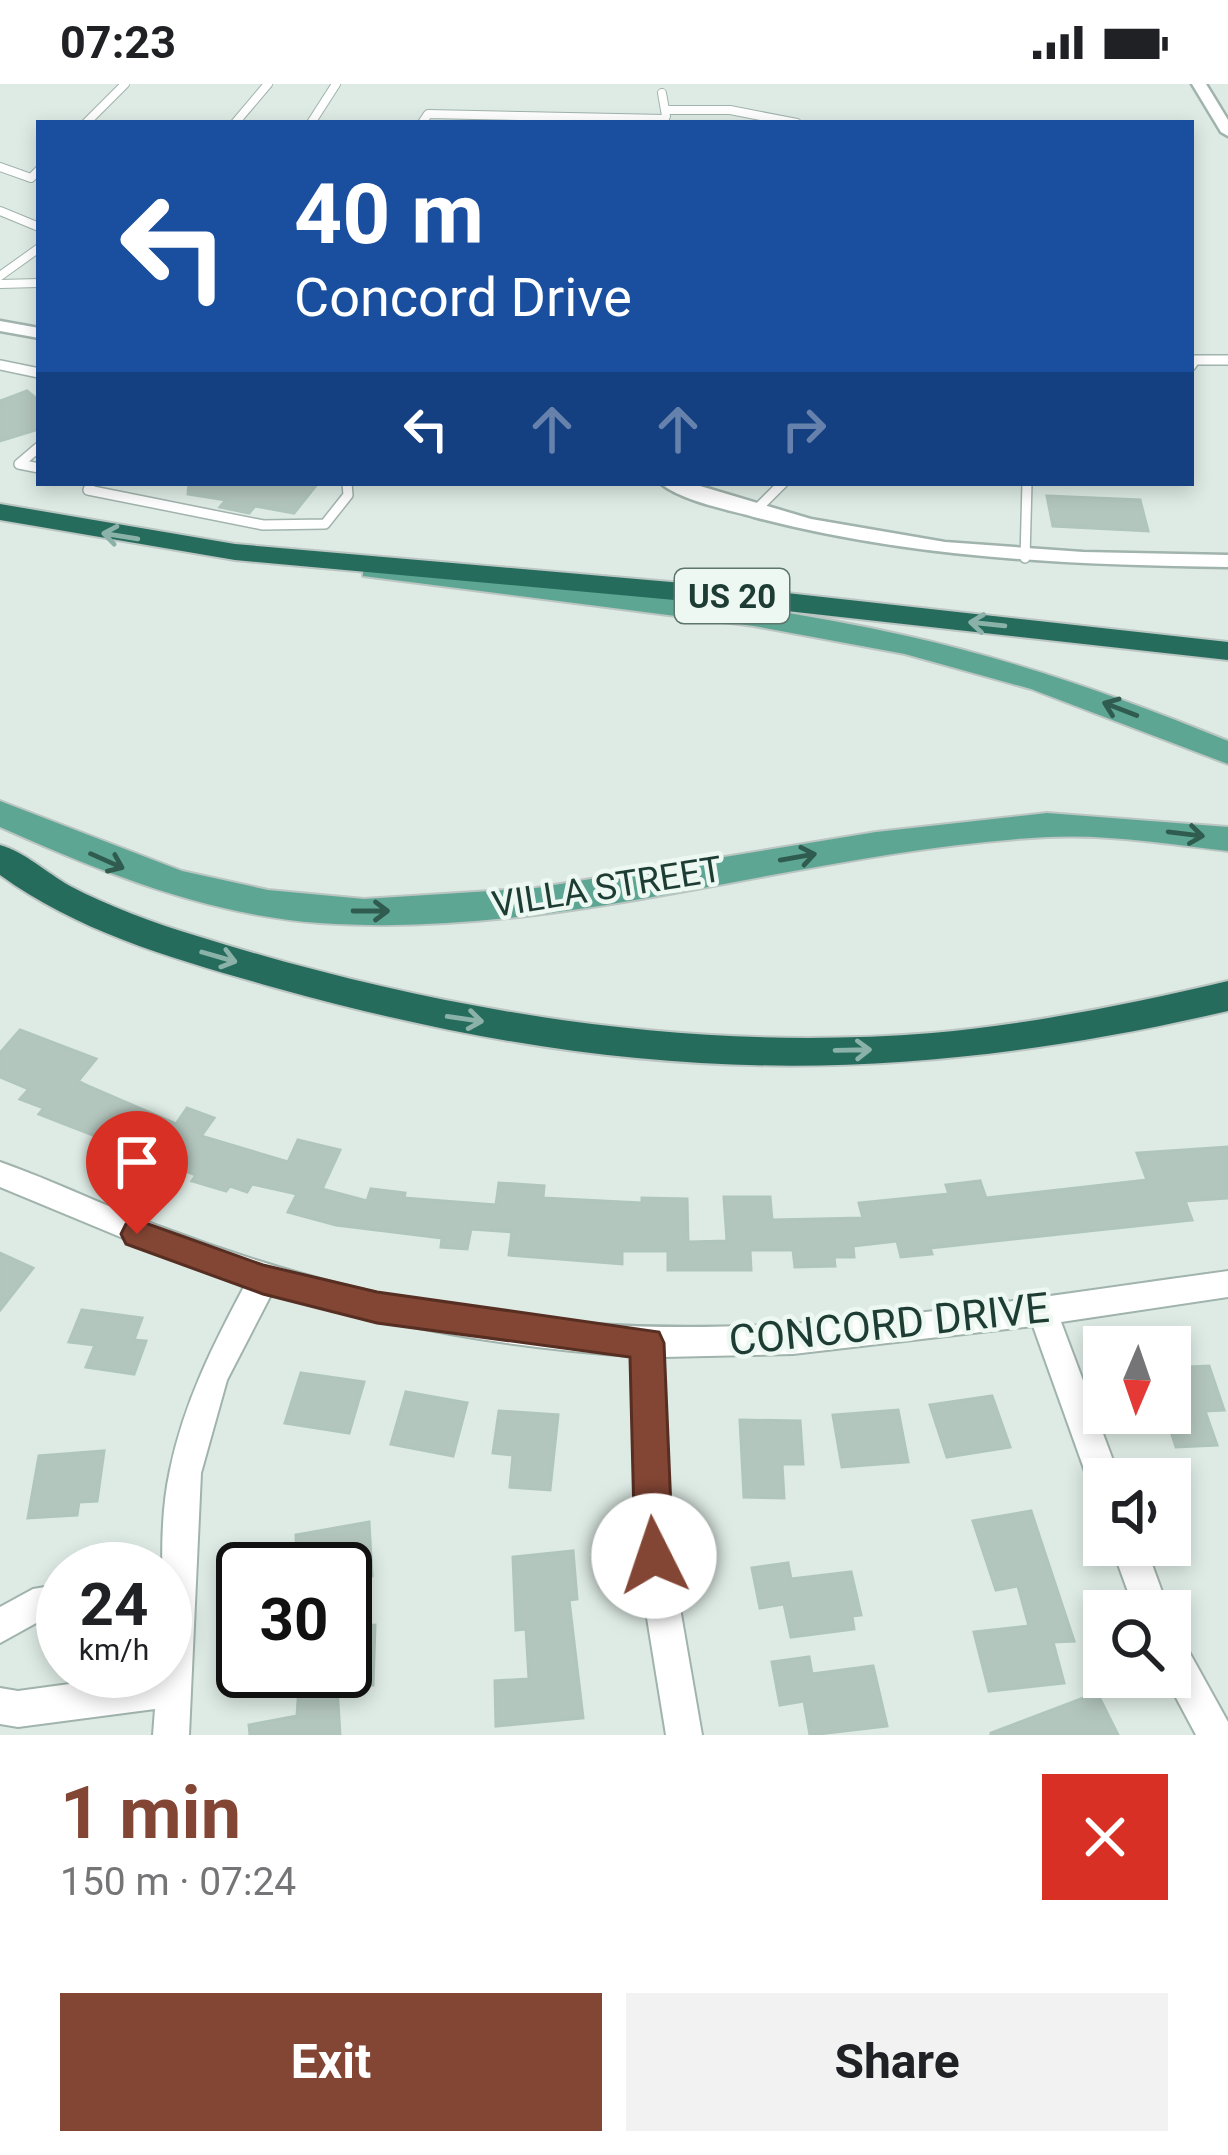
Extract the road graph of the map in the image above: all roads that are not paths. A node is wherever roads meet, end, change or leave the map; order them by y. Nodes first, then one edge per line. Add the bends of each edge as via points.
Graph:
1 (125, 84) edge
2 (268, 84) edge
3 (336, 84) edge
4 (1199, 84) edge
5 (662, 93) dead end
6 (665, 118) edge
7 (511, 119) edge
8 (590, 119) edge
9 (89, 120) edge
10 (238, 120) edge
11 (313, 120) edge
12 (424, 120) edge
13 (782, 120) edge
14 (1228, 133) edge
15 (0, 167) edge
16 (35, 179) edge
17 (0, 211) edge
18 (36, 226) edge
19 (36, 250) edge
20 (1, 277) edge
21 (36, 283) edge
22 (0, 326) edge
23 (36, 332) edge
24 (1228, 360) edge
25 (1194, 362) edge
26 (0, 365) edge
27 (36, 372) edge
28 (36, 450) edge
29 (36, 467) edge
30 (90, 486) edge
31 (347, 486) edge
32 (679, 486) edge
33 (780, 486) edge
34 (1028, 486) edge
35 (0, 512) edge
36 (754, 512) junction
37 (236, 552) junction
38 (1024, 558) junction
39 (1228, 561) edge
40 (1228, 651) edge
41 (1228, 753) edge
42 (0, 813) edge
43 (1228, 839) edge
44 (0, 856) edge
45 (0, 882) edge
46 (145, 935) junction
47 (1228, 996) edge
48 (0, 1174) edge
49 (263, 1280) junction
50 (1228, 1284) edge
51 (1041, 1308) junction
52 (647, 1343) junction
53 (1096, 1458) edge
54 (176, 1542) edge
55 (36, 1606) edge
56 (0, 1626) edge
57 (1191, 1690) edge
58 (103, 1698) edge
59 (172, 1698) edge
60 (0, 1706) edge
61 (171, 1735) edge
62 (684, 1735) edge
63 (1215, 1735) edge

1 - 9 lane
2 - 10 lane
3 - 11 lane
4 - 14 street
5 - 6 lane
6 - 8 lane
6 - 13 lane via 730,110
7 - 8 lane
7 - 12 lane
15 - 16 lane
17 - 18 lane
19 - 20 lane
20 - 21 lane
22 - 23 street
24 - 25 lane
26 - 27 lane
28 - 29 lane via 19,464
30 - 31 lane via 263,525 325,524
32 - 36 street
33 - 36 lane
34 - 38 lane
37 -> 35 highway, US 20
36 - 38 street via 876,541
40 -> 37 highway, US 20
41 -> 37 main road via 1112,705 881,640
38 - 39 street
42 -> 43 main road, VILLA STREET via 129,871 254,901 362,912 488,907 958,832 1053,825
44 - 46 highway
45 - 46 highway
46 -> 47 highway via 446,1017 603,1040 769,1051 929,1048 1065,1031
48 - 49 street, CONCORD DRIVE
49 - 52 street, CONCORD DRIVE via 460,1322
49 - 54 street via 196,1424
50 - 51 street, CONCORD DRIVE
51 - 52 street, CONCORD DRIVE via 853,1336
51 - 53 street
52 - 62 street via 654,1556
55 - 56 street
57 - 63 street
58 - 60 street
59 - 61 street

